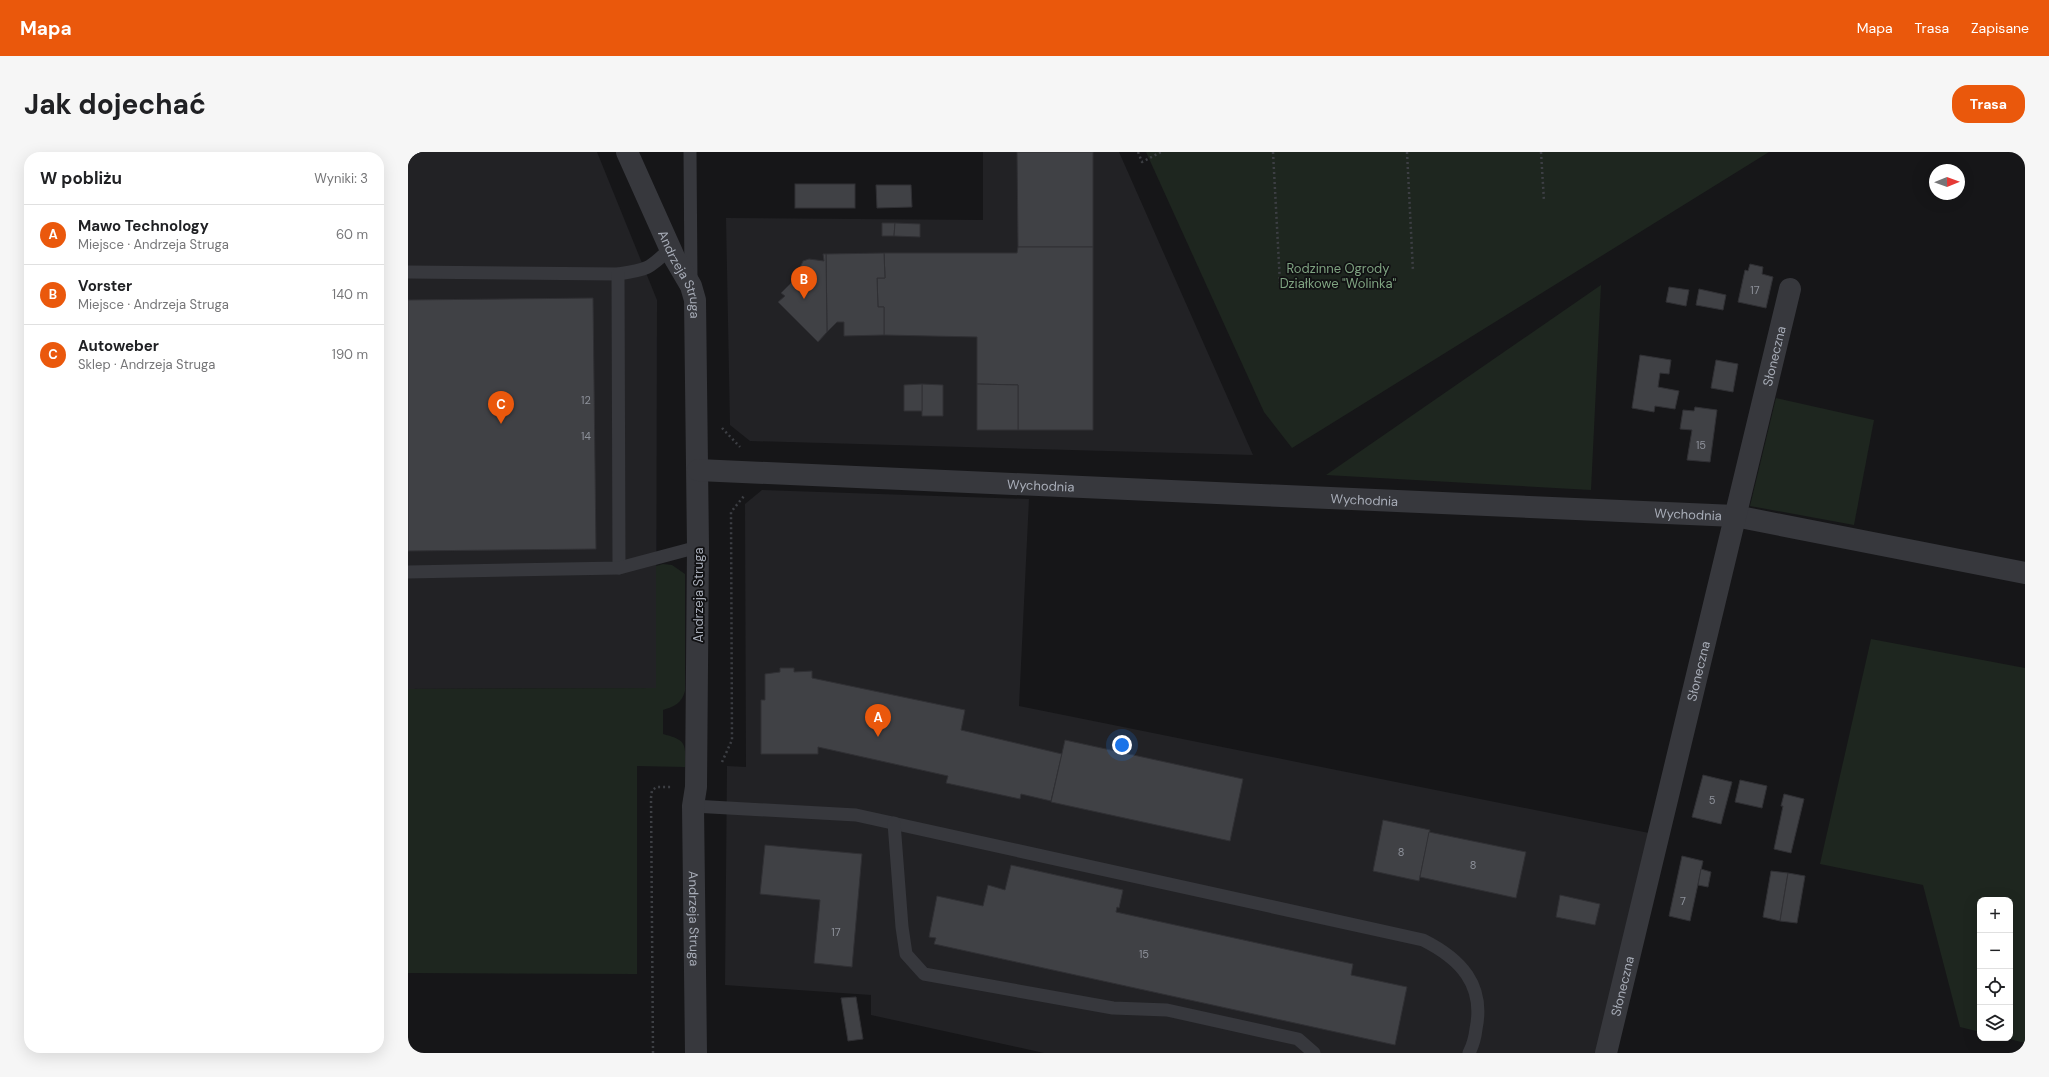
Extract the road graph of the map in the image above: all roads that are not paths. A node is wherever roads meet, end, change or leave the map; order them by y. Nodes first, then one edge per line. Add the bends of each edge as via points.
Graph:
1 (627, 152) edge
2 (690, 152) edge
3 (670, 248) junction
4 (408, 272) edge
5 (618, 274) junction
6 (691, 286) junction
7 (1790, 289) dead end
8 (698, 470) junction
9 (1734, 516) junction
10 (698, 547) junction
11 (619, 568) junction
12 (408, 572) edge
13 (2025, 573) edge
14 (693, 806) junction
15 (894, 823) junction
16 (696, 1053) edge
17 (1314, 1053) edge
18 (1469, 1053) edge
19 (1606, 1053) edge

1 - 3 street, Andrzeja Struga
2 - 6 lane
3 - 5 lane via 656,263 643,271
3 - 6 street, Andrzeja Struga
4 - 5 lane
5 - 11 lane
6 - 8 street, Andrzeja Struga via 695,300
7 - 9 street, Słoneczna
8 - 9 street, Wychodnia
8 - 10 street, Andrzeja Struga
9 - 13 street, Wychodnia
9 - 19 street, Słoneczna
10 - 11 lane
10 - 14 street, Andrzeja Struga via 696,787
11 - 12 lane
14 - 15 lane via 856,816
14 - 16 street, Andrzeja Struga
15 - 17 lane via 906,954 924,974 1113,1008 1167,1010 1298,1039
15 - 18 lane via 1423,940 1444,950 1463,968 1476,992 1479,1016 1473,1046

